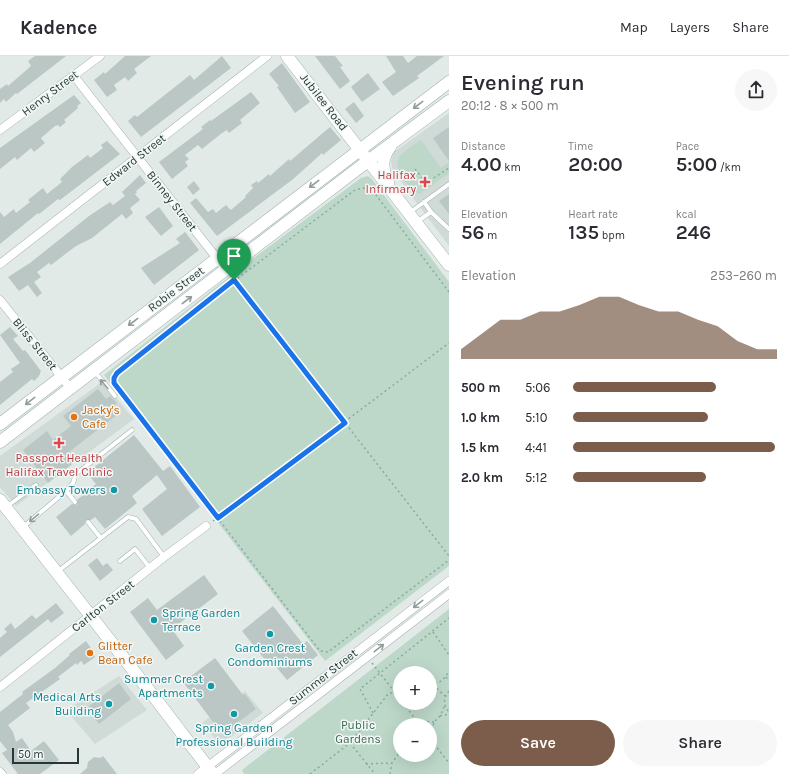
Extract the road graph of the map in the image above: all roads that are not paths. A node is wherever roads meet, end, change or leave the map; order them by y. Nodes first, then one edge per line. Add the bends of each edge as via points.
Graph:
1 (100, 56) edge
2 (267, 56) edge
3 (287, 56) edge
4 (74, 76) junction
5 (449, 82) edge
6 (449, 101) edge
7 (0, 130) edge
8 (393, 144) junction
9 (360, 149) junction
10 (138, 157) junction
11 (369, 161) junction
12 (449, 184) edge
13 (392, 192) junction
14 (424, 202) junction
15 (431, 212) junction
16 (413, 218) junction
17 (448, 224) edge
18 (449, 229) edge
19 (217, 258) junction
20 (0, 264) edge
21 (449, 265) edge
22 (226, 270) junction
23 (0, 300) edge
24 (94, 371) junction
25 (62, 377) junction
26 (71, 389) junction
27 (115, 396) dead end
28 (0, 424) edge
29 (132, 430) dead end
30 (0, 442) edge
31 (36, 485) dead end
32 (66, 491) junction
33 (75, 502) dead end
34 (3, 504) edge
35 (88, 522) dead end
36 (206, 526) dead end
37 (22, 528) junction
38 (100, 537) junction
39 (164, 557) junction
40 (120, 561) dead end
41 (151, 569) junction
42 (57, 572) junction
43 (449, 581) edge
44 (449, 594) edge
45 (91, 616) junction
46 (0, 687) edge
47 (208, 772) edge

1 - 4 street, Henry Street
2 - 10 street, Edward Street
3 - 9 main road, Jubilee Road
4 - 7 street, Henry Street
4 - 10 street, Binney Street
5 -> 9 main road, Robie Street
6 - 8 main road, Robie Street
8 - 11 main road, Robie Street
8 - 13 main road via 385,154 383,163 384,173
9 - 11 main road, Jubilee Road
9 -> 19 main road, Robie Street
10 - 19 street, Binney Street
10 - 20 street, Edward Street
11 - 13 main road, Jubilee Road
11 - 22 main road, Robie Street
12 - 14 lane
13 - 16 main road
14 - 15 lane
14 - 16 lane
15 - 16 lane
15 - 17 lane
16 - 21 main road
17 - 18 lane
19 - 22 street, Binney Street
19 -> 25 main road, Robie Street
24 -> 22 main road, Robie Street
23 - 25 street, Bliss Street
24 - 26 main road, Robie Street
27 -> 24 lane
25 - 26 street, Bliss Street
25 -> 28 main road, Robie Street
26 - 30 main road, Robie Street
29 - 32 lane via 76,474
31 - 34 lane
32 - 33 lane
32 -> 37 lane
34 - 37 main road
35 - 38 lane
36 - 39 street, Carlton Street
37 - 42 main road
38 - 39 lane via 123,519 136,519
38 - 42 lane
39 - 41 street, Carlton Street
40 - 41 lane via 135,549
41 - 45 street, Carlton Street
42 - 45 main road
43 -> 47 street, Summer Street
47 -> 44 street, Summer Street
45 - 46 street, Carlton Street
45 - 47 main road

